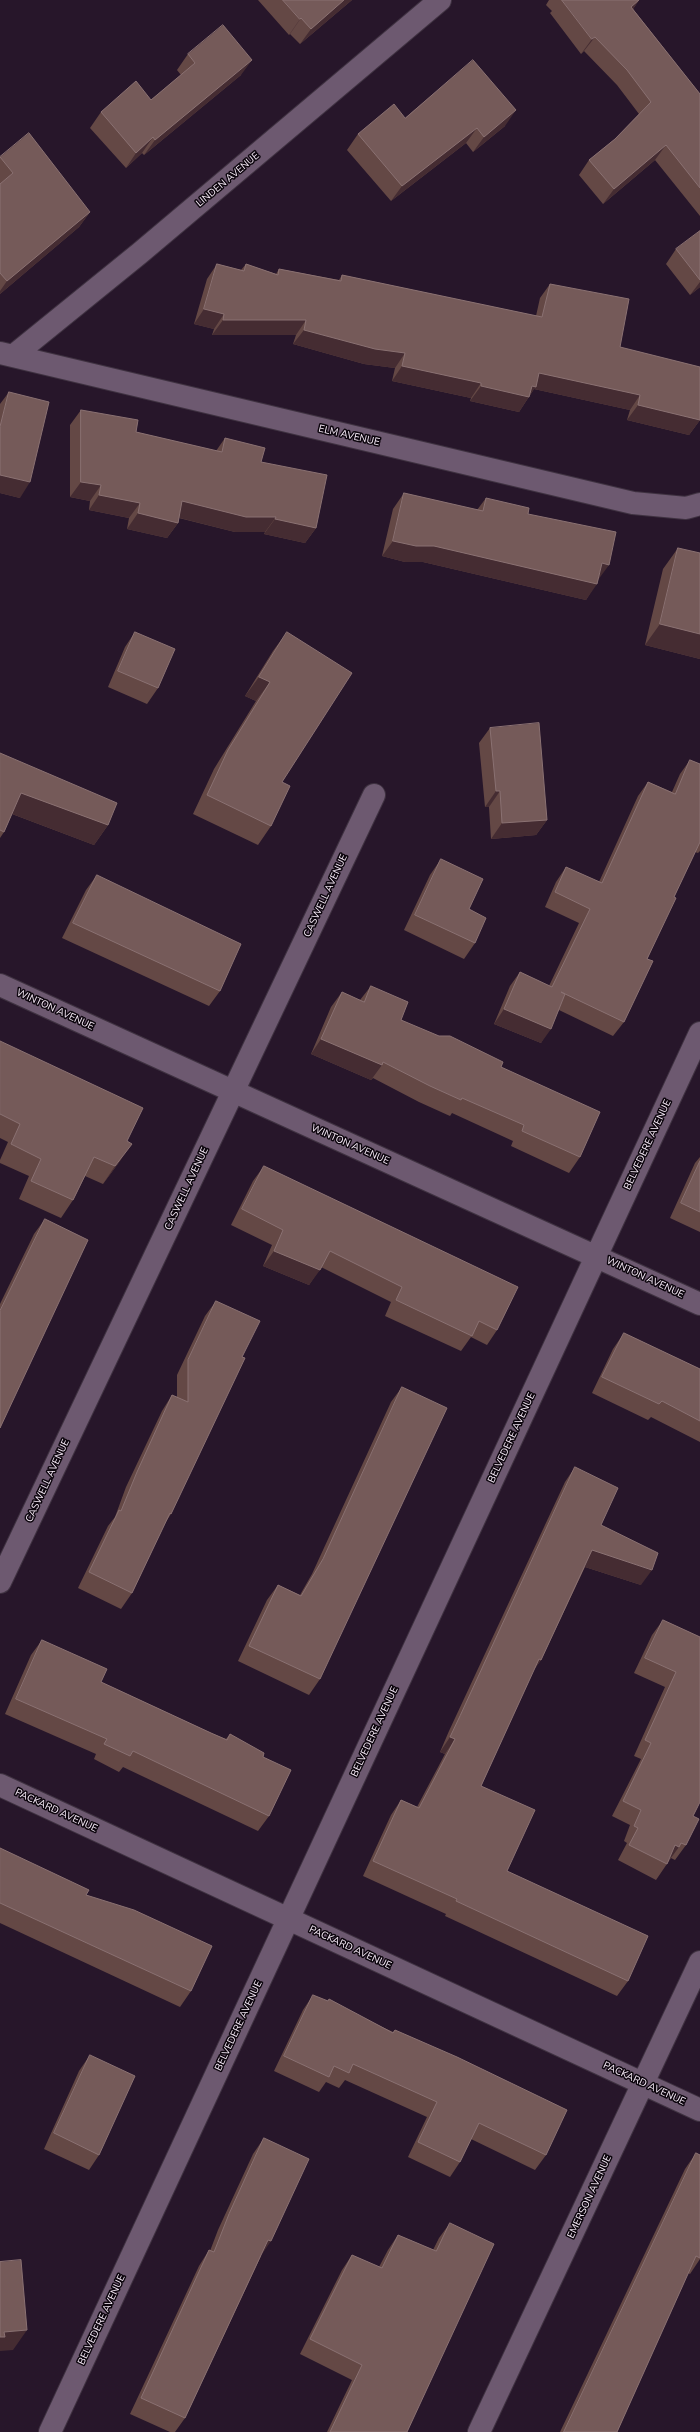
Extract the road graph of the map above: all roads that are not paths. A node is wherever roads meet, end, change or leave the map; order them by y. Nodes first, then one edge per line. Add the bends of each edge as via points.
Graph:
1 (440, 0) edge
2 (6, 354) edge
3 (700, 504) edge
4 (374, 795) dead end
5 (0, 985) edge
6 (700, 1033) edge
7 (233, 1092) junction
8 (596, 1255) junction
9 (700, 1304) edge
10 (0, 1582) edge
11 (0, 1785) edge
12 (289, 1920) junction
13 (700, 1962) edge
14 (643, 2084) junction
15 (700, 2110) edge
16 (50, 2432) edge
17 (479, 2432) edge

1 - 2 street, LINDEN AVENUE via 140,254
2 - 3 street, ELM AVENUE via 634,503 686,508
4 - 7 street, CASWELL AVENUE
5 - 7 street, WINTON AVENUE
6 - 8 street, BELVEDERE AVENUE
7 - 8 street, WINTON AVENUE
7 - 10 street, CASWELL AVENUE
8 - 9 street, WINTON AVENUE
8 - 12 street, BELVEDERE AVENUE
11 - 12 street, PACKARD AVENUE
12 - 14 street, PACKARD AVENUE
12 - 16 street, BELVEDERE AVENUE
13 - 14 street, EMERSON AVENUE
14 - 15 street, PACKARD AVENUE
14 - 17 street, EMERSON AVENUE

